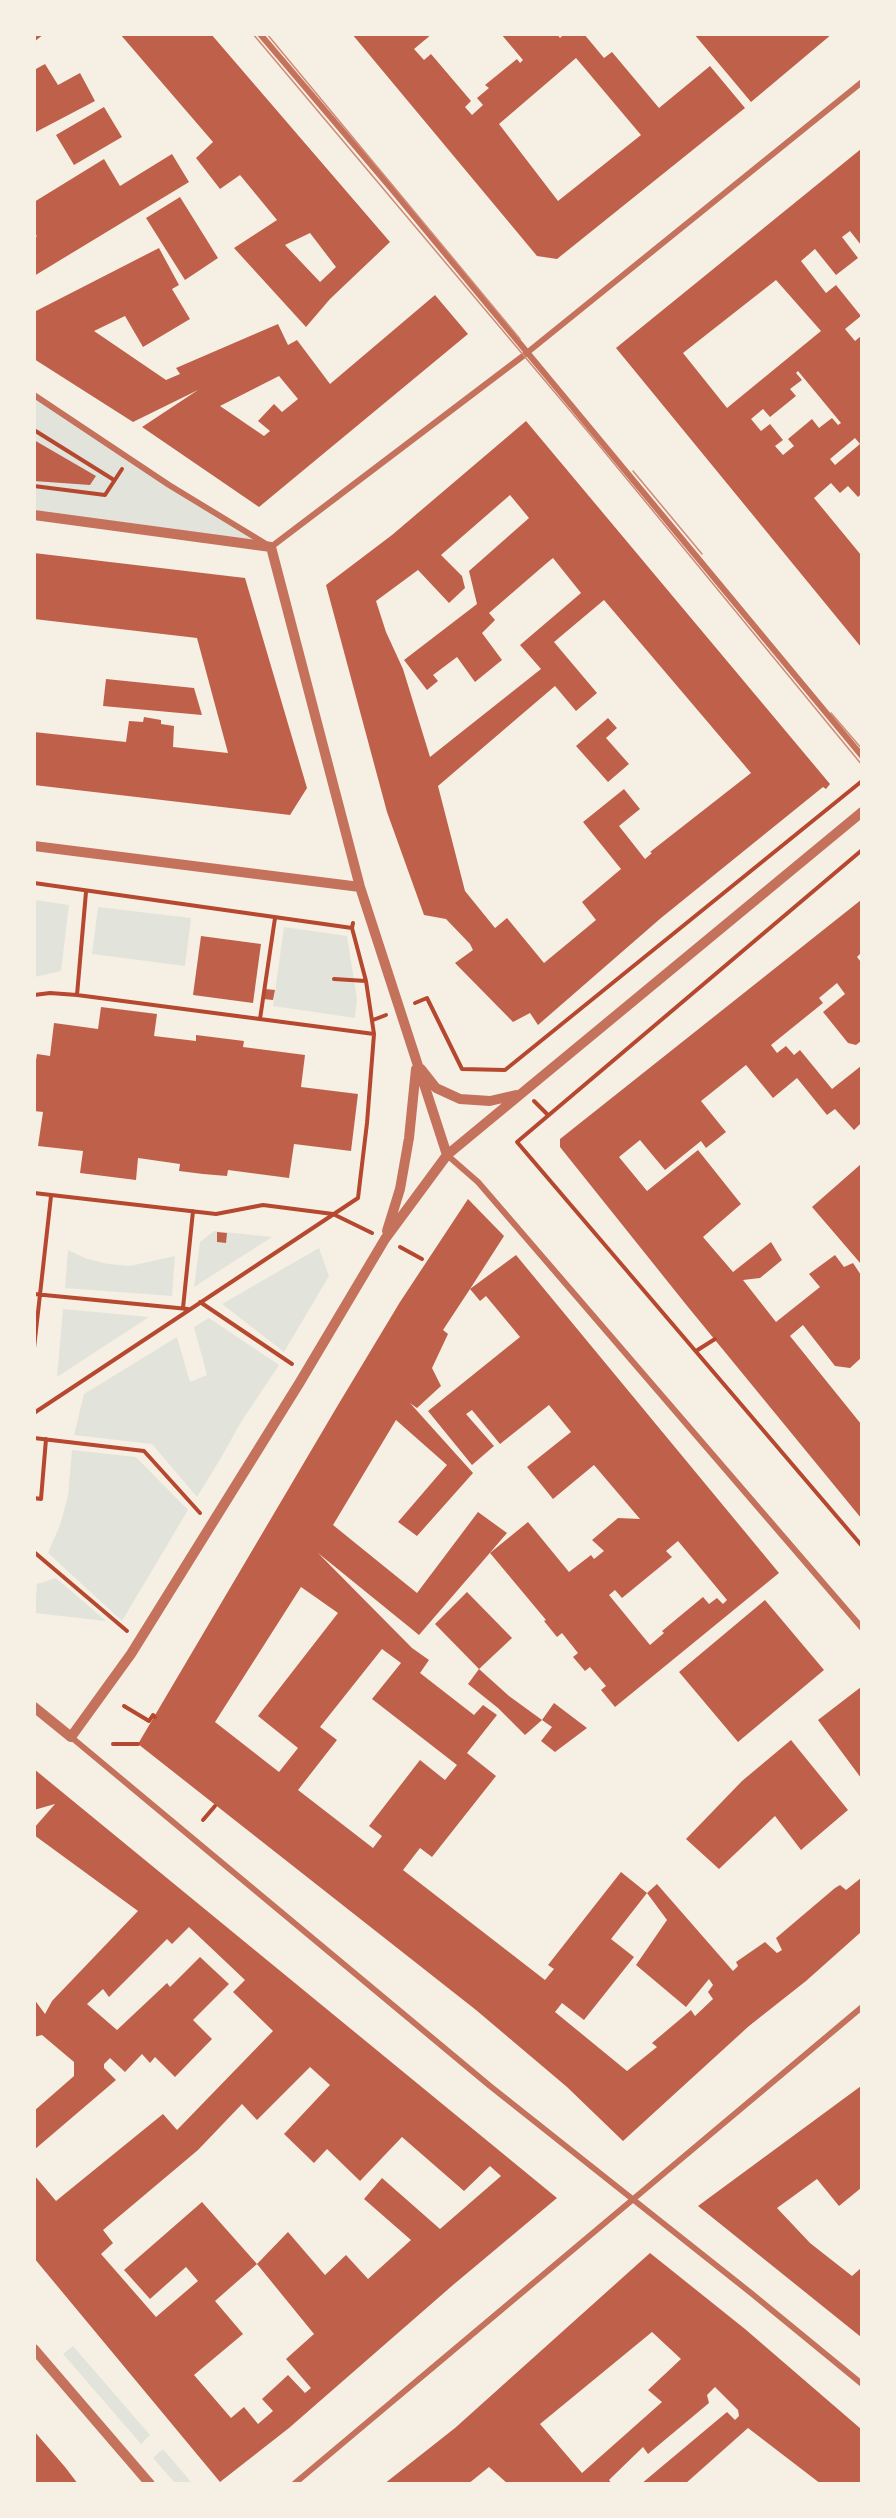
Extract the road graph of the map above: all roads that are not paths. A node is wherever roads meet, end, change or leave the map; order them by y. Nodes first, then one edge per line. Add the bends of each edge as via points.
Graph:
1 (260, 34) edge
2 (861, 82) edge
3 (526, 353) junction
4 (34, 395) edge
5 (34, 515) edge
6 (271, 548) junction
7 (861, 756) edge
8 (861, 813) edge
9 (34, 846) edge
10 (360, 887) junction
11 (417, 1063) junction
12 (520, 1095) junction
13 (447, 1155) junction
14 (385, 1239) junction
15 (861, 1628) edge
16 (34, 1707) edge
17 (71, 1737) junction
18 (861, 2007) edge
19 (633, 2199) junction
20 (34, 2349) edge
21 (861, 2384) edge
22 (150, 2484) edge
23 (294, 2484) edge

1 - 3 street
2 - 3 street
3 - 6 street
3 - 7 street
4 - 6 street
5 - 6 street
6 - 10 street
8 - 12 street
9 - 10 street
10 - 11 street
11 - 12 street via 436,1088 460,1099 490,1101
11 - 13 street
11 - 14 street via 400,1189
12 - 13 street
13 - 14 street
13 - 15 street via 492,1199
14 - 17 street via 139,1640
16 - 17 street
17 - 19 street via 490,2086
18 - 19 street
19 - 21 street
19 - 23 street
20 - 22 street

